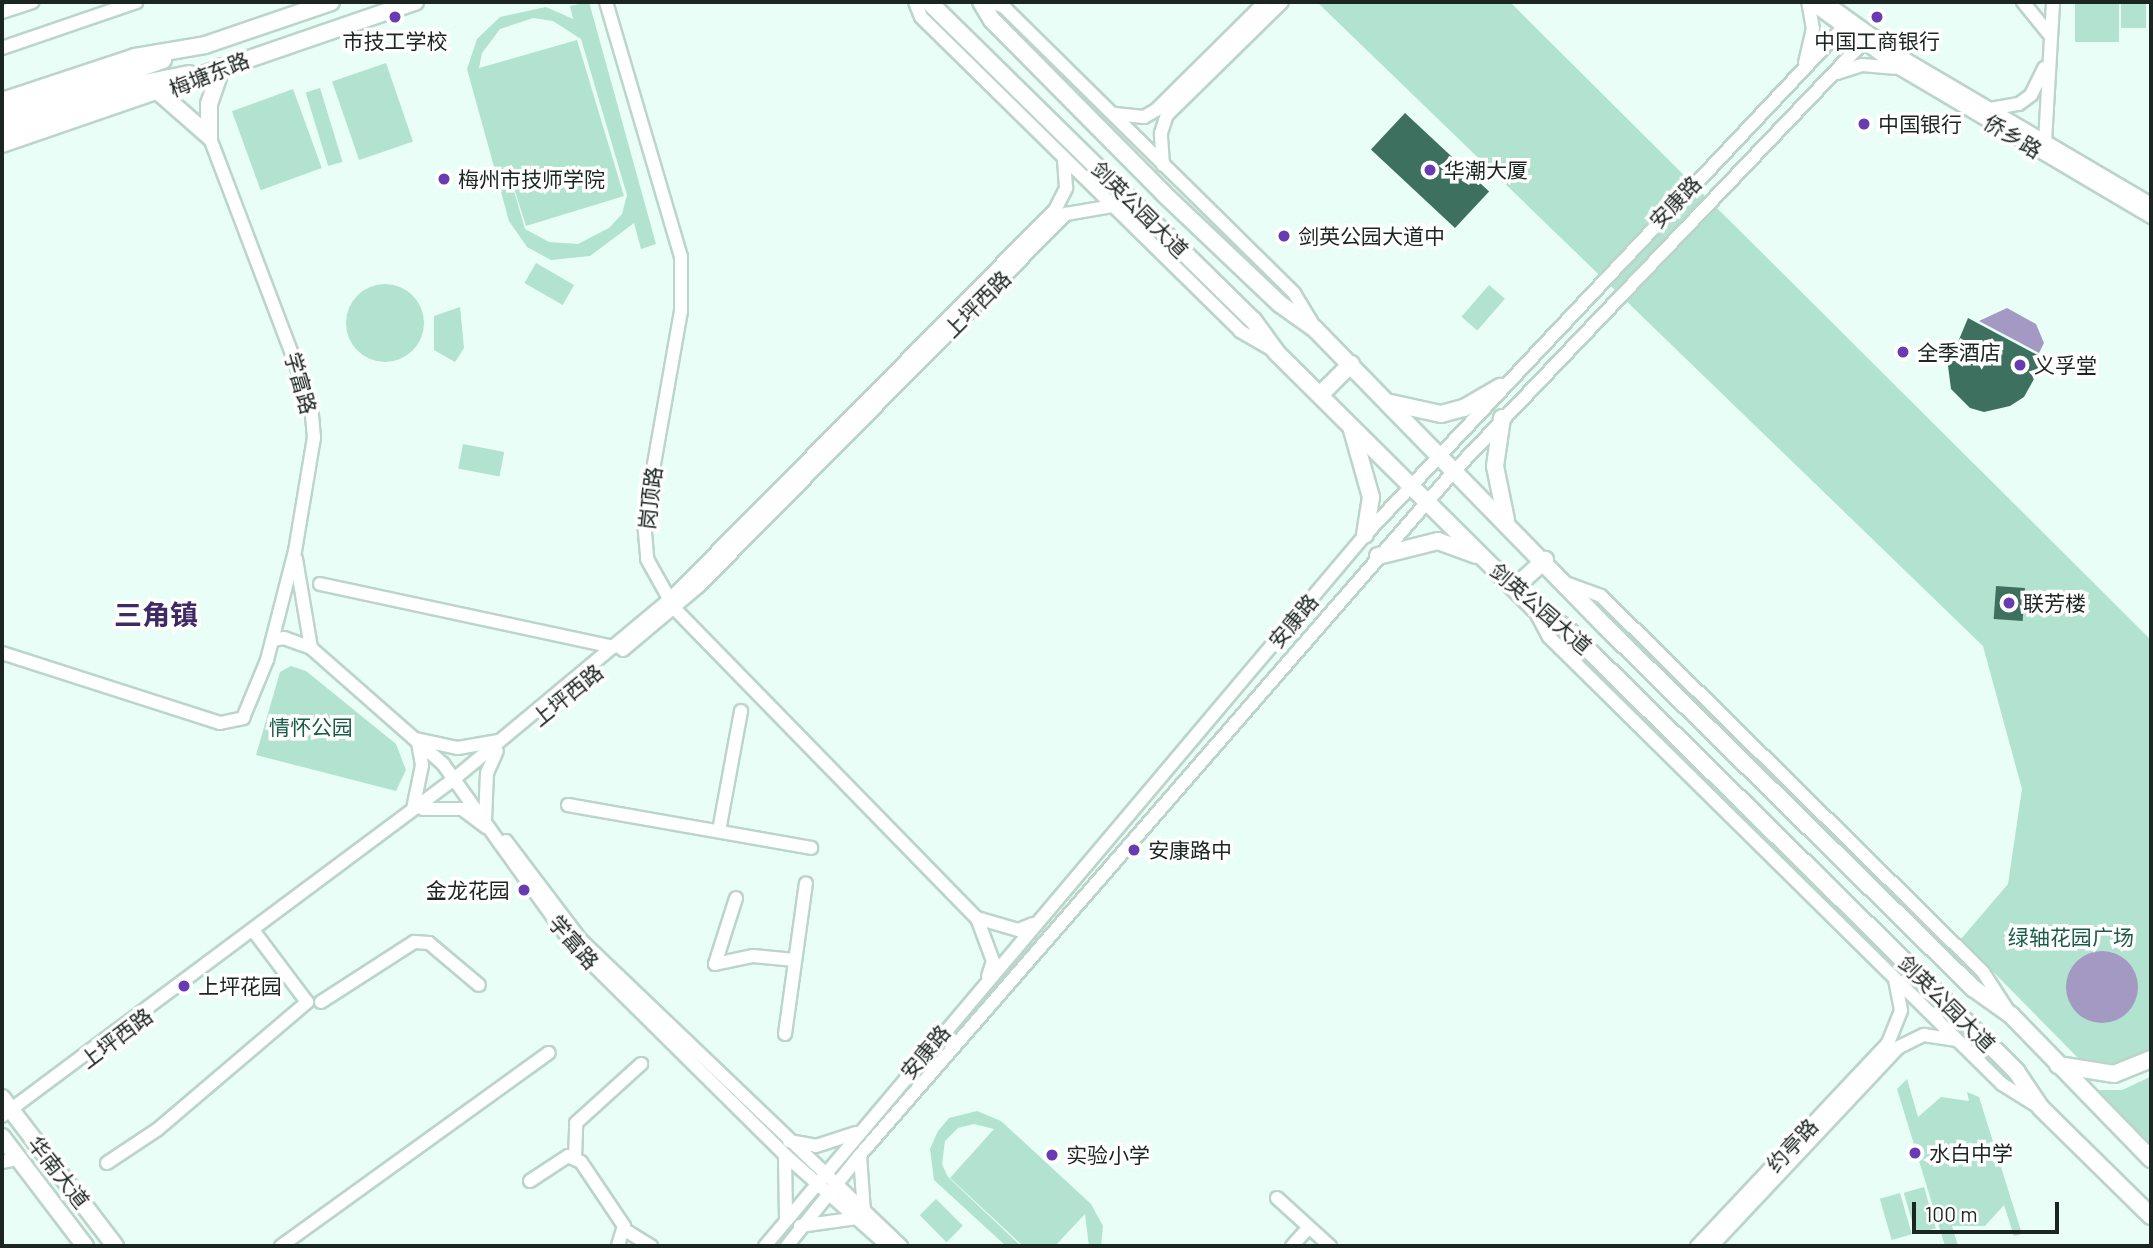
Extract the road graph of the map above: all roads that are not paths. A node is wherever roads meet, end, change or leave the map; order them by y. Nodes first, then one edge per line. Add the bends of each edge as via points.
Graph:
1 (32, 2) edge
2 (136, 2) edge
3 (331, 2) edge
4 (415, 2) edge
5 (606, 2) edge
6 (915, 2) edge
7 (929, 2) edge
8 (981, 2) edge
9 (991, 2) edge
10 (1265, 2) edge
11 (1282, 2) edge
12 (1809, 2) edge
13 (1826, 2) edge
14 (2025, 2) edge
15 (2053, 2) edge
16 (2, 12) edge
17 (1846, 25) junction
18 (2048, 33) junction
19 (1866, 39) junction
20 (205, 45) junction
21 (2, 48) edge
22 (2047, 62) junction
23 (222, 67) junction
24 (1803, 68) junction
25 (1899, 68) junction
26 (1830, 76) junction
27 (1793, 79) junction
28 (161, 93) junction
29 (1811, 96) junction
30 (2, 101) edge
31 (1990, 109) junction
32 (1162, 112) junction
33 (1112, 113) junction
34 (2, 117) edge
35 (2, 131) edge
36 (209, 136) junction
37 (2045, 142) junction
38 (2, 144) edge
39 (1064, 158) junction
40 (1163, 165) junction
41 (2151, 204) edge
42 (1113, 206) junction
43 (1061, 212) junction
44 (2151, 217) edge
45 (1315, 329) junction
46 (1276, 352) junction
47 (1351, 364) junction
48 (1500, 387) junction
49 (1320, 395) junction
50 (1391, 403) junction
51 (1502, 418) junction
52 (1350, 425) junction
53 (1440, 453) junction
54 (1456, 469) junction
55 (1411, 485) junction
56 (1427, 501) junction
57 (1506, 520) junction
58 (1366, 535) junction
59 (295, 551) junction
60 (1378, 556) junction
61 (1483, 557) junction
62 (1545, 560) junction
63 (320, 584) dead end
64 (1568, 584) junction
65 (1514, 588) junction
66 (673, 604) junction
67 (1534, 608) junction
68 (273, 640) junction
69 (614, 647) junction
70 (311, 648) junction
71 (2, 653) edge
72 (741, 711) dead end
73 (416, 741) junction
74 (499, 746) junction
75 (458, 779) junction
76 (568, 805) dead end
77 (418, 809) junction
78 (487, 825) junction
79 (719, 831) junction
80 (811, 848) dead end
81 (806, 883) dead end
82 (736, 898) dead end
83 (1894, 911) junction
84 (977, 918) junction
85 (1035, 922) junction
86 (1872, 930) junction
87 (256, 933) junction
88 (795, 960) junction
89 (1893, 975) junction
90 (986, 980) junction
91 (479, 985) dead end
92 (321, 1002) dead end
93 (2011, 1015) junction
94 (785, 1034) dead end
95 (1961, 1042) junction
96 (1894, 1045) junction
97 (549, 1053) dead end
98 (2151, 1059) edge
99 (641, 1063) dead end
100 (2058, 1065) junction
101 (885, 1099) junction
102 (2041, 1108) junction
103 (7, 1110) edge
104 (898, 1111) junction
105 (856, 1133) junction
106 (2, 1137) edge
107 (787, 1141) junction
108 (785, 1155) junction
109 (860, 1155) junction
110 (575, 1159) junction
111 (2151, 1159) edge
112 (10, 1161) edge
113 (107, 1163) dead end
114 (819, 1177) junction
115 (530, 1181) dead end
116 (835, 1184) junction
117 (1277, 1198) dead end
118 (861, 1215) junction
119 (786, 1216) junction
120 (2151, 1216) edge
121 (799, 1227) junction
122 (1308, 1227) junction
123 (625, 1230) junction
124 (85, 1246) edge
125 (115, 1246) edge
126 (281, 1246) edge
127 (618, 1246) edge
128 (651, 1246) edge
129 (765, 1246) edge
130 (787, 1246) edge
131 (888, 1246) edge
132 (901, 1246) edge
133 (1292, 1246) edge
134 (1330, 1246) edge
135 (1697, 1246) edge
136 (1712, 1246) edge

1 - 16 street
2 - 21 street
3 - 20 main road, 梅塘东路
4 - 23 main road, 梅塘东路
5 - 66 street, 岗顶路 via 681,257 681,311 644,521 647,559
6 - 39 street via 921,17
7 - 46 main road, 剑英公园大道 via 1253,320
8 - 45 main road, 剑英公园大道 via 992,20 1163,194 1280,304
9 - 33 street via 1004,7
10 - 32 street
11 - 32 street
12 - 17 street, 侨乡路
12 - 24 street via 1813,29
13 - 17 street, 侨乡路
14 - 18 street
15 - 18 street
17 - 19 street, 侨乡路
17 - 24 street, 安康路
18 - 22 street
19 - 25 street, 侨乡路
19 - 26 street, 安康路
19 - 31 street, 侨乡路
20 - 30 main road, 梅塘东路 via 135,57
20 - 34 main road
22 - 31 street via 2031,95 2019,104
22 - 37 street
23 - 28 main road, 梅塘东路
23 - 35 main road via 130,86
23 - 36 main road via 209,104
24 - 27 street, 安康路
25 - 26 street via 1862,65
25 - 44 street, 侨乡路
26 - 29 street, 安康路
27 - 29 street
27 - 48 street, 安康路
28 - 36 main road
28 - 38 main road, 梅塘东路 via 130,99
29 - 51 street, 安康路
31 - 37 street, 侨乡路
32 - 33 street via 1129,118
32 - 40 street
33 - 40 street
36 - 59 street, 学富路 via 311,404 314,438
37 - 41 street, 侨乡路
39 - 42 street
39 - 43 street via 1066,188
40 - 45 street via 1294,293
42 - 43 street
42 - 46 street via 1240,331
43 - 66 street, 上坪西路
45 - 47 main road, 剑英公园大道
46 - 49 main road, 剑英公园大道
47 - 49 main road
47 - 50 main road, 剑英公园大道
48 - 50 main road via 1464,408 1441,414
48 - 53 street, 安康路
49 - 52 main road, 剑英公园大道
50 - 53 main road, 剑英公园大道
51 - 54 street, 安康路
51 - 57 main road via 1495,466
52 - 55 main road, 剑英公园大道
52 - 58 main road via 1369,480
53 - 54 main road, 剑英公园大道
53 - 55 street, 安康路
54 - 56 street, 安康路
54 - 57 main road, 剑英公园大道
55 - 56 main road, 剑英公园大道
55 - 58 street, 安康路
56 - 60 street, 安康路
56 - 61 main road, 剑英公园大道
57 - 62 main road, 剑英公园大道
58 - 85 street, 安康路
59 - 68 street, 学富路
59 - 70 street
60 - 61 main road via 1438,541
60 - 104 street, 安康路
61 - 65 main road, 剑英公园大道
62 - 64 main road, 剑英公园大道
62 - 65 main road
63 - 69 street
64 - 83 main road, 剑英公园大道
64 - 93 street via 1601,596 1983,972
65 - 67 main road, 剑英公园大道
66 - 69 street, 上坪西路
66 - 74 street, 上坪西路
66 - 84 street, 岗顶路
67 - 86 main road, 剑英公园大道 via 1565,627
67 - 89 street via 1549,637
68 - 70 street, 学富路 via 284,638
68 - 71 street, 学富路 via 243,718 235,724
69 - 74 street, 上坪西路
70 - 73 street, 学富路
72 - 79 street
73 - 74 street via 458,748
73 - 75 street, 学富路
73 - 77 street via 422,765
74 - 75 street, 上坪西路
74 - 78 street via 487,773
75 - 77 street, 上坪西路
75 - 78 street, 学富路
75 - 107 street, 学富路 via 581,940
76 - 79 street
77 - 78 street via 462,809
77 - 87 street, 上坪西路
77 - 103 street, 上坪西路
78 - 108 street, 学富路 via 574,946
79 - 80 street
81 - 88 street
82 - 88 street via 715,964 753,956
83 - 86 main road
83 - 93 main road, 剑英公园大道 via 1973,988
84 - 85 street via 1018,930
84 - 90 street via 993,961
85 - 90 street, 安康路
86 - 102 main road, 剑英公园大道 via 2016,1071
87 - 103 street, 上坪西路
87 - 113 street via 307,1002 158,1129
88 - 94 street
89 - 95 street
89 - 96 street via 1901,1010
90 - 101 street, 安康路
91 - 92 street via 429,943 414,942
93 - 100 main road, 剑英公园大道
95 - 96 street via 1924,1035
95 - 102 street via 2002,1084
96 - 135 street, 约亭路
96 - 136 street, 约亭路
97 - 126 street
98 - 100 main road via 2114,1073
99 - 110 street via 576,1123
100 - 111 main road, 剑英公园大道
101 - 104 street
101 - 105 street, 安康路
102 - 120 main road, 剑英公园大道
103 - 125 main road, 华南大道
104 - 109 street, 安康路
105 - 107 street via 816,1146
105 - 114 street, 安康路
106 - 112 main road, 华南大道
107 - 114 street, 学富路
108 - 114 street, 学富路
108 - 119 street
109 - 116 street, 安康路
109 - 118 street
110 - 115 street via 568,1156
110 - 123 street
112 - 124 main road, 华南大道
114 - 116 street, 学富路
114 - 118 street, 学富路
114 - 119 street, 安康路
116 - 118 street, 学富路
116 - 121 street, 安康路
117 - 122 street
118 - 121 street
118 - 131 street, 学富路
118 - 132 street, 学富路
119 - 129 street, 安康路
121 - 130 street, 安康路
122 - 133 street
122 - 134 street
123 - 127 street
123 - 128 street

